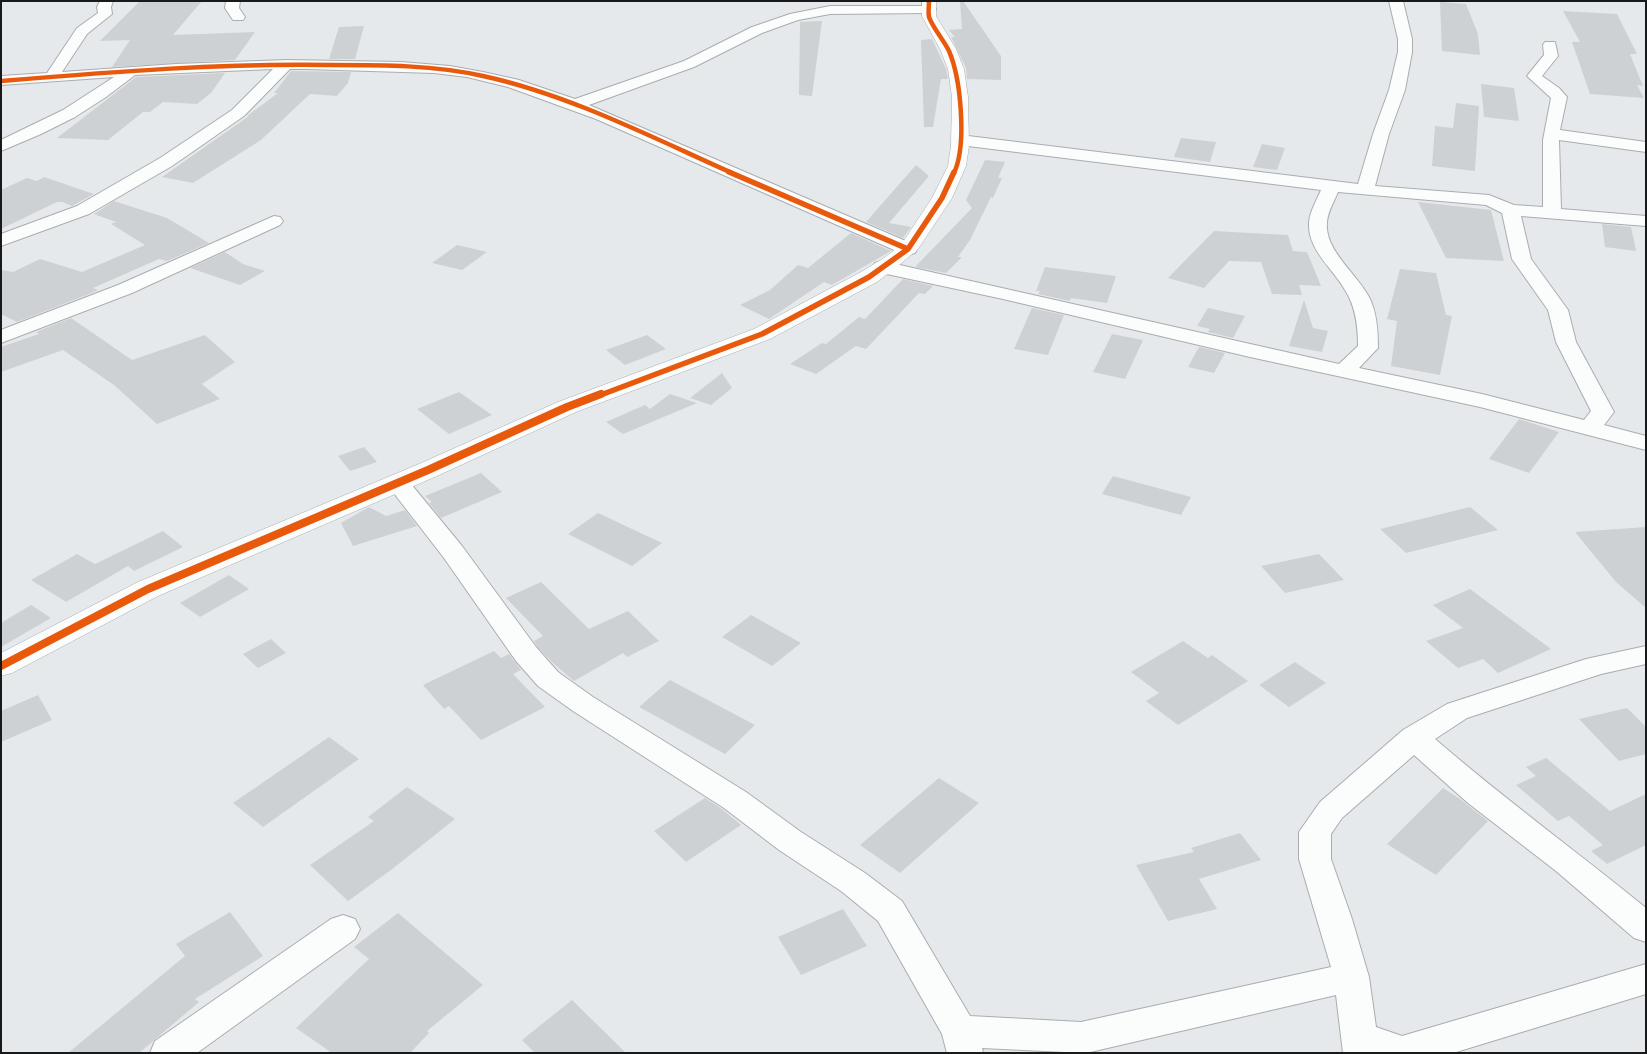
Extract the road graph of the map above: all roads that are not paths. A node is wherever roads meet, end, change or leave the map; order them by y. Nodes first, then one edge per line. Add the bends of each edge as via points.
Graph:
1 (107, 1) edge
2 (233, 1) edge
3 (1396, 1) edge
4 (929, 5) edge
5 (238, 17) dead end
6 (1550, 45) dead end
7 (287, 64) junction
8 (131, 72) junction
9 (52, 77) junction
10 (1, 80) edge
11 (574, 105) junction
12 (1552, 134) junction
13 (960, 140) junction
14 (1, 146) edge
15 (1646, 146) edge
16 (1331, 187) junction
17 (1365, 191) junction
18 (1511, 210) junction
19 (1552, 213) junction
20 (274, 221) dead end
21 (1646, 221) edge
22 (1, 240) edge
23 (908, 249) junction
24 (882, 267) junction
25 (1, 337) edge
26 (1344, 371) junction
27 (1589, 428) junction
28 (1646, 443) edge
29 (398, 483) junction
30 (1646, 655) edge
31 (1, 666) edge
32 (1414, 738) junction
33 (1646, 928) edge
34 (343, 929) dead end
35 (1351, 977) junction
36 (1646, 979) edge
37 (962, 1042) edge
38 (1361, 1045) edge
39 (168, 1053) edge

1 - 9 street via 105,14 82,31
2 - 5 street via 232,8
3 - 17 street via 1405,52 1397,90
4 - 11 street via 830,10 795,16 758,30 689,64
4 - 13 street via 929,16 956,69
6 - 12 street via 1551,56 1534,76 1559,97
7 - 8 street
7 - 11 street via 402,67 481,76
7 - 22 street via 238,114 166,162 83,210
8 - 9 street
8 - 14 street via 79,108
9 - 10 street
11 - 23 street
12 - 15 street
12 - 19 street
13 - 16 street
13 - 23 street via 952,180
16 - 17 street
16 - 26 street via 1319,217 1318,234 1360,298 1368,325 1368,348
17 - 18 street via 1489,200
18 - 19 street
18 - 27 street via 1522,259 1558,310 1566,342 1603,412
19 - 21 street
20 - 25 street via 125,289
23 - 24 street
24 - 26 street
24 - 29 street via 762,334 567,407
26 - 27 street
27 - 28 street
29 - 31 street via 148,589
29 - 37 street via 453,552 526,654 548,678 583,704 735,800 890,911 930,978
30 - 32 street via 1596,666 1457,711
32 - 33 street via 1479,795
32 - 35 street via 1331,810 1315,832 1315,858
34 - 39 street
35 - 37 street via 1081,1038
35 - 38 street
36 - 38 street via 1402,1052

